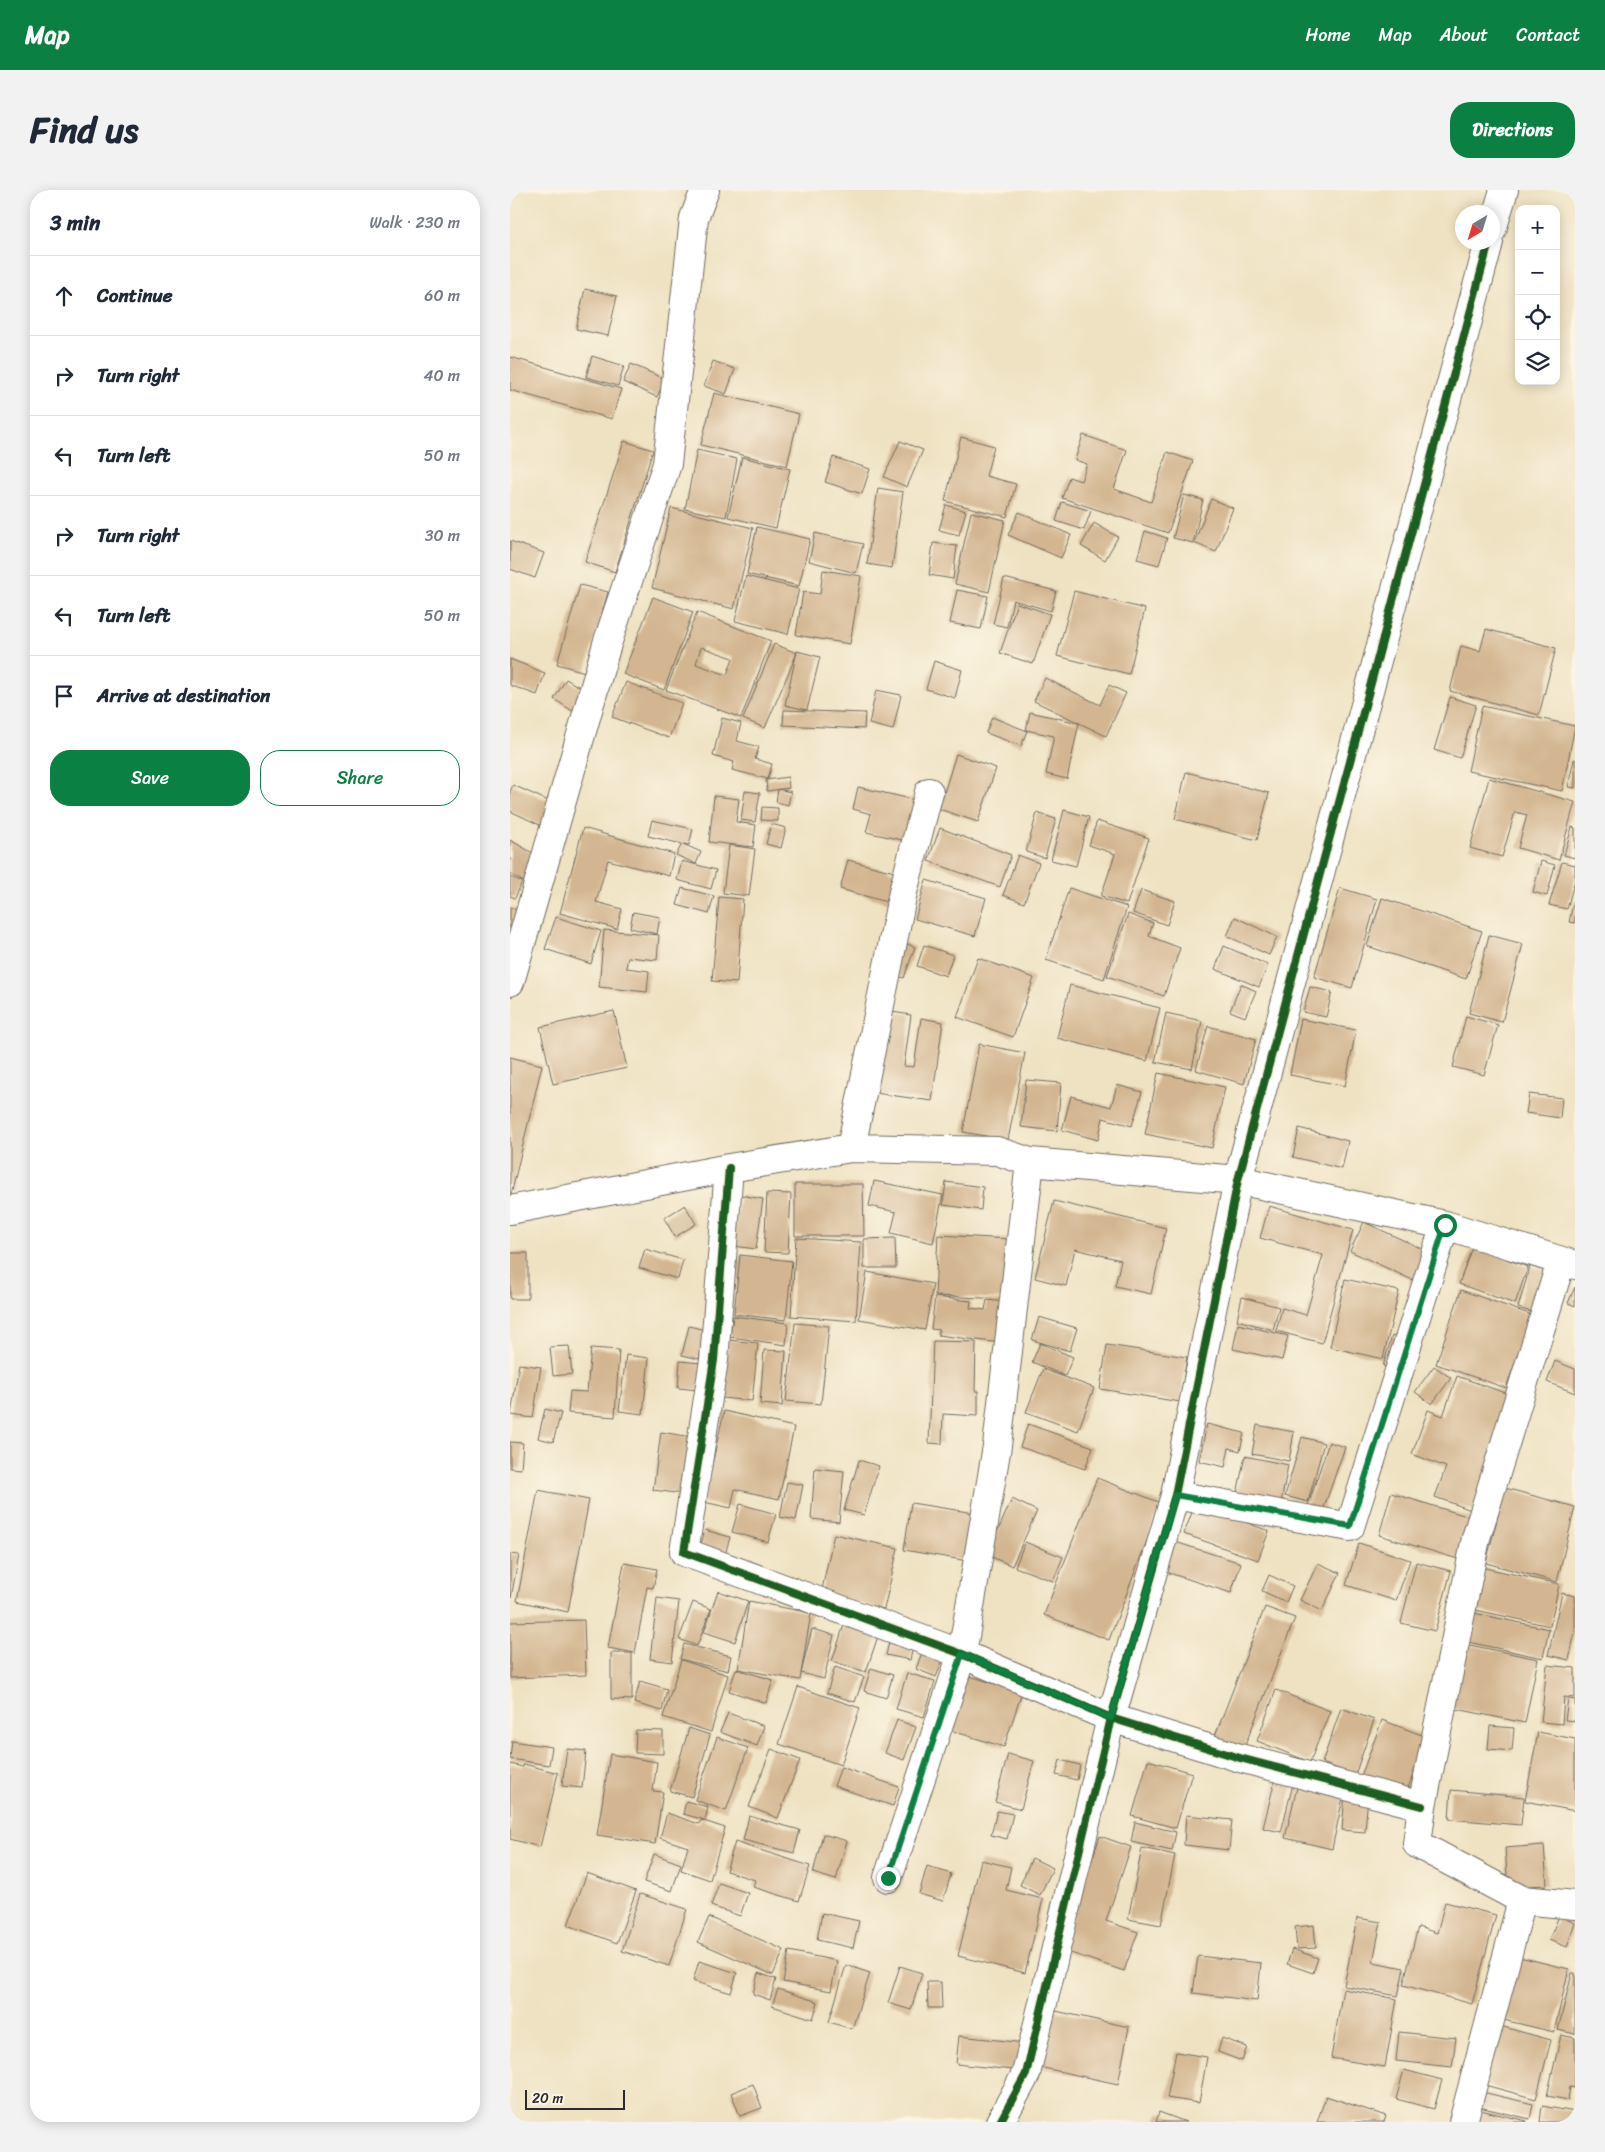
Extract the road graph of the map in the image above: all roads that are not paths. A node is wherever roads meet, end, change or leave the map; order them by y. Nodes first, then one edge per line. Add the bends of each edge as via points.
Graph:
1 (705, 190) edge
2 (1504, 190) edge
3 (1500, 205) edge
4 (1487, 250) edge
5 (929, 792) dead end
6 (510, 982) edge
7 (851, 1148) junction
8 (1030, 1162) junction
9 (729, 1168) junction
10 (1238, 1180) junction
11 (510, 1210) edge
12 (1445, 1225) junction
13 (1568, 1264) edge
14 (1175, 1495) junction
15 (962, 1654) junction
16 (1111, 1718) junction
17 (1422, 1806) junction
18 (888, 1878) dead end
19 (1522, 1900) junction
20 (1575, 1905) edge
21 (1000, 2122) edge
22 (1463, 2122) edge

1 - 6 street via 694,218 667,464 607,644
2 - 3 street
4 - 10 street
5 - 7 street via 903,892
7 - 8 street via 997,1151
7 - 9 street
8 - 10 street
8 - 15 street via 997,1446
9 - 11 street
9 - 15 street via 714,1360 684,1552
10 - 12 street
10 - 14 street
12 - 13 street
12 - 14 street via 1350,1526
13 - 17 street via 1476,1538
14 - 16 street
15 - 16 street
15 - 18 street
16 - 17 street via 1240,1758
16 - 21 street via 1026,2074
17 - 19 street via 1417,1844
19 - 20 street
19 - 22 street

